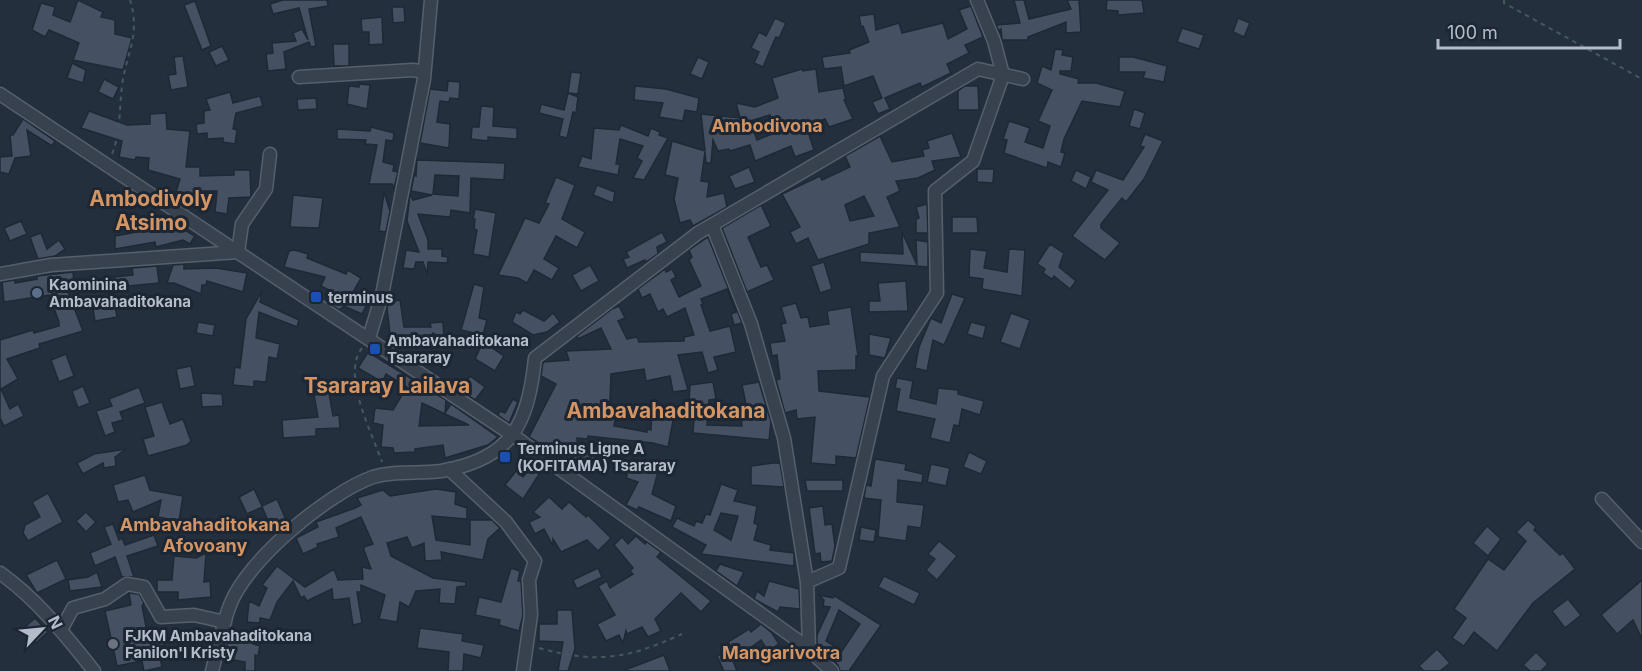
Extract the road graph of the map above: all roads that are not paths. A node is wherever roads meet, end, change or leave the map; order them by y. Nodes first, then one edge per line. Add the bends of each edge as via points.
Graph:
1 (430, 0) edge
2 (976, 0) edge
3 (424, 72) junction
4 (1003, 75) junction
5 (299, 77) dead end
6 (1023, 79) dead end
7 (1, 92) edge
8 (270, 154) dead end
9 (712, 225) junction
10 (238, 252) junction
11 (0, 274) edge
12 (369, 338) junction
13 (514, 436) junction
14 (449, 469) junction
15 (1602, 499) dead end
16 (1642, 542) edge
17 (0, 573) edge
18 (807, 582) junction
19 (16, 584) junction
20 (0, 586) edge
21 (225, 622) junction
22 (61, 630) junction
23 (809, 649) junction
24 (94, 671) edge
25 (212, 671) edge
26 (523, 671) edge
27 (832, 671) edge

1 - 3 street
2 - 4 street via 994,41
3 - 5 street
3 - 12 street via 382,295
4 - 6 street
4 - 9 street via 978,69
4 - 18 street via 973,161 935,191 937,293 883,376 839,568
7 - 10 street
8 - 10 street via 266,189 242,224
9 - 13 street via 535,358 531,396
9 - 18 street via 752,324 784,438
10 - 11 street via 51,265
10 - 12 street
12 - 13 street
13 - 14 street via 479,461
13 - 23 street
14 - 21 street via 375,477 348,489 296,526 248,573 230,604
14 - 26 street via 506,522 535,561 529,580 531,615
15 - 16 street
17 - 19 street
18 - 23 street
19 - 20 street
19 - 22 street
21 - 22 street via 194,615 161,617 144,587 127,584 105,599 73,608
21 - 25 street
22 - 24 street
23 - 27 street

